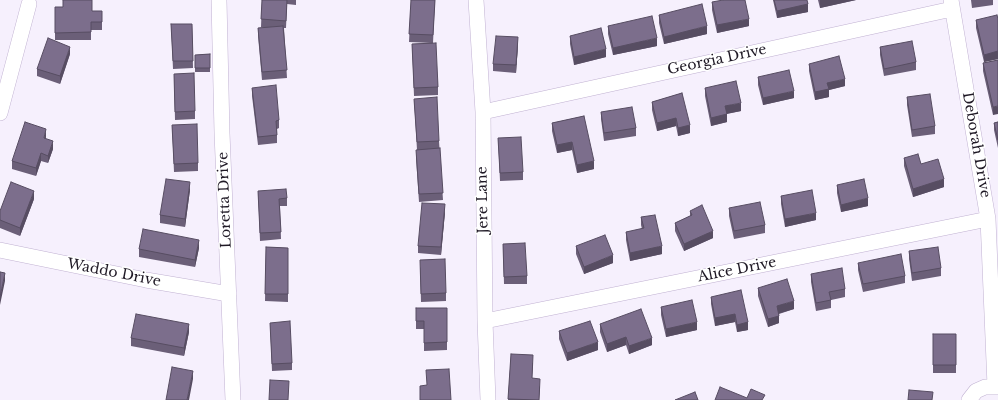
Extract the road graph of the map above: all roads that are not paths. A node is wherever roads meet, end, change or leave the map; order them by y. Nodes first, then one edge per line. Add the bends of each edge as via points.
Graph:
1 (219, 0) edge
2 (476, 0) edge
3 (29, 4) dead end
4 (951, 4) edge
5 (0, 111) edge
6 (482, 112) junction
7 (988, 219) junction
8 (0, 250) edge
9 (229, 294) junction
10 (485, 321) junction
11 (996, 387) edge
12 (233, 400) edge
13 (488, 400) edge
14 (968, 400) edge

1 - 9 street, Loretta Drive
2 - 6 street, Jere Lane
3 - 5 street
4 - 6 street, Georgia Drive
4 - 7 street, Deborah Drive
6 - 10 street, Jere Lane
7 - 10 street, Alice Drive
7 - 11 street, Deborah Drive
8 - 9 street, Waddo Drive
9 - 12 street, Loretta Drive
10 - 13 street, Jere Lane
11 - 14 street, Deborah Drive via 985,387 976,391

